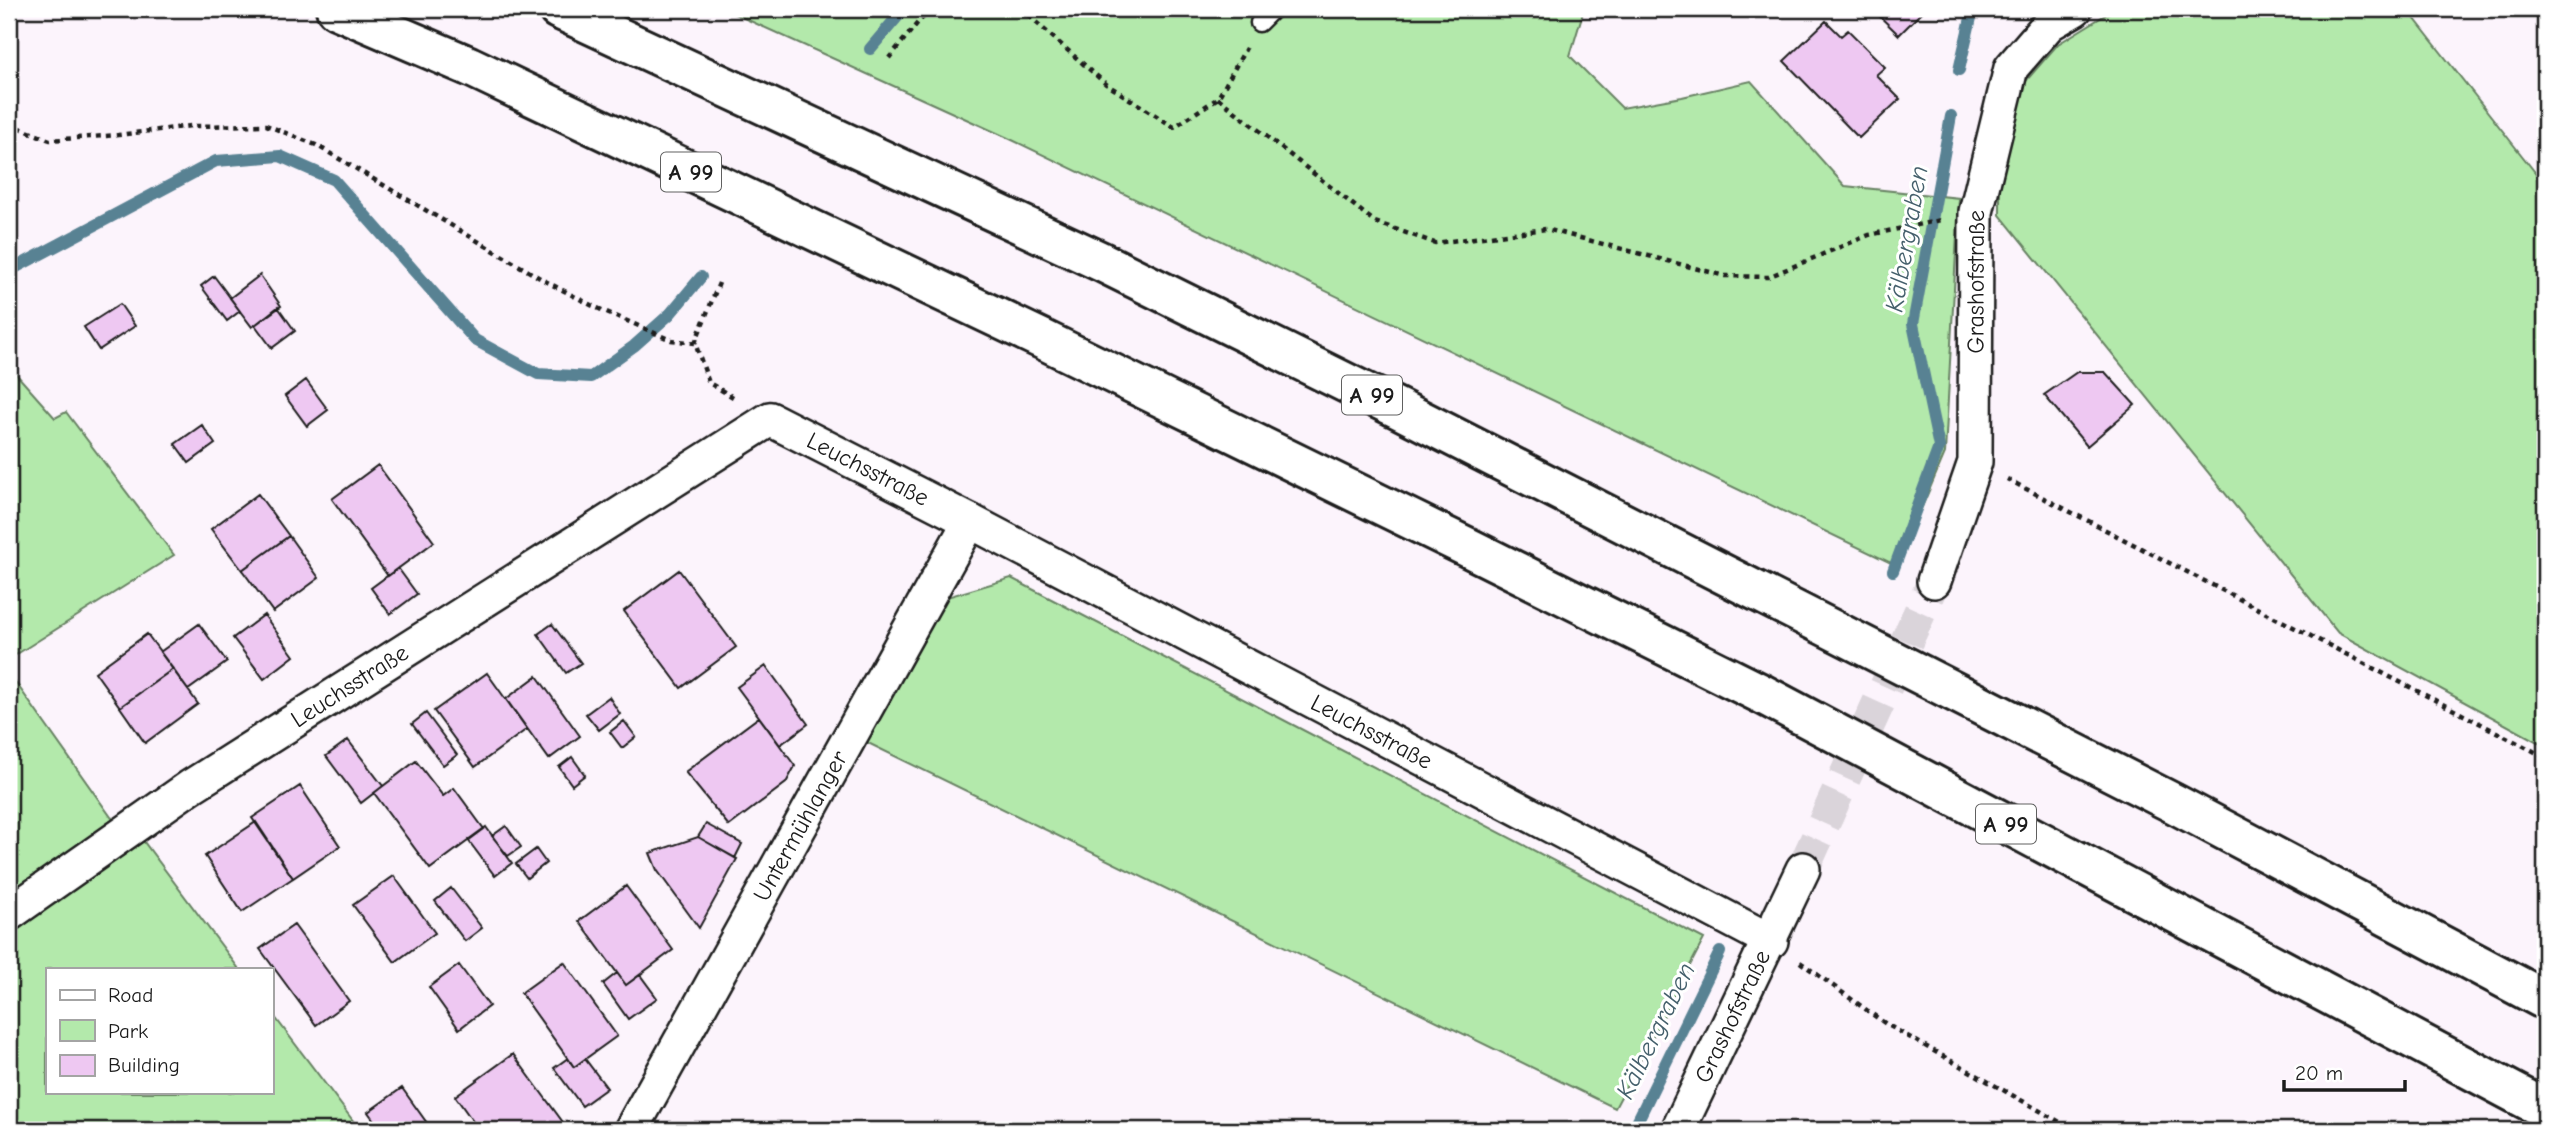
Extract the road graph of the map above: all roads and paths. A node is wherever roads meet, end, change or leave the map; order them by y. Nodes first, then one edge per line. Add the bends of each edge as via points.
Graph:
1 (336, 9) edge
2 (558, 9) edge
3 (933, 9) edge
4 (1021, 9) edge
5 (1273, 9) edge
6 (2075, 9) edge
7 (1259, 23) joint
8 (889, 58) dead end
9 (1218, 98) junction
10 (9, 124) edge
11 (1948, 218) dead end
12 (719, 283) dead end
13 (695, 343) junction
14 (770, 419) junction
15 (1975, 462) junction
16 (970, 521) junction
17 (1934, 581) tunnel mouth
18 (2545, 757) edge
19 (1803, 870) tunnel mouth
20 (9, 914) edge
21 (1771, 941) junction
22 (2545, 1000) edge
23 (2545, 1109) edge
24 (631, 1130) edge
25 (1678, 1130) edge
26 (2074, 1130) edge

1 - 23 highway, A 99 via 469,66 1476,551 1762,694
2 - 22 highway, A 99 via 1102,262 1399,409 2175,804
3 - 8 path
4 - 9 path via 1106,84 1174,127
5 - 7 lane
6 - 15 street, Grashofstraße via 2049,24 2011,68 1976,212
7 - 9 path
9 - 11 path via 1375,222 1434,243 1546,229 1725,276 1768,277 1869,235
10 - 13 path via 50,140 191,126 266,125 316,145 595,307 671,340
12 - 13 path
13 - 14 path via 709,383
14 - 16 street, Leuchsstraße
14 - 20 street, Leuchsstraße via 190,787
15 - 17 street, Grashofstraße
15 - 18 path
16 - 21 street, Leuchsstraße
16 - 24 street, Untermühlanger
19 - 21 street, Grashofstraße
21 - 25 street, Grashofstraße
21 - 26 path via 1886,1024

